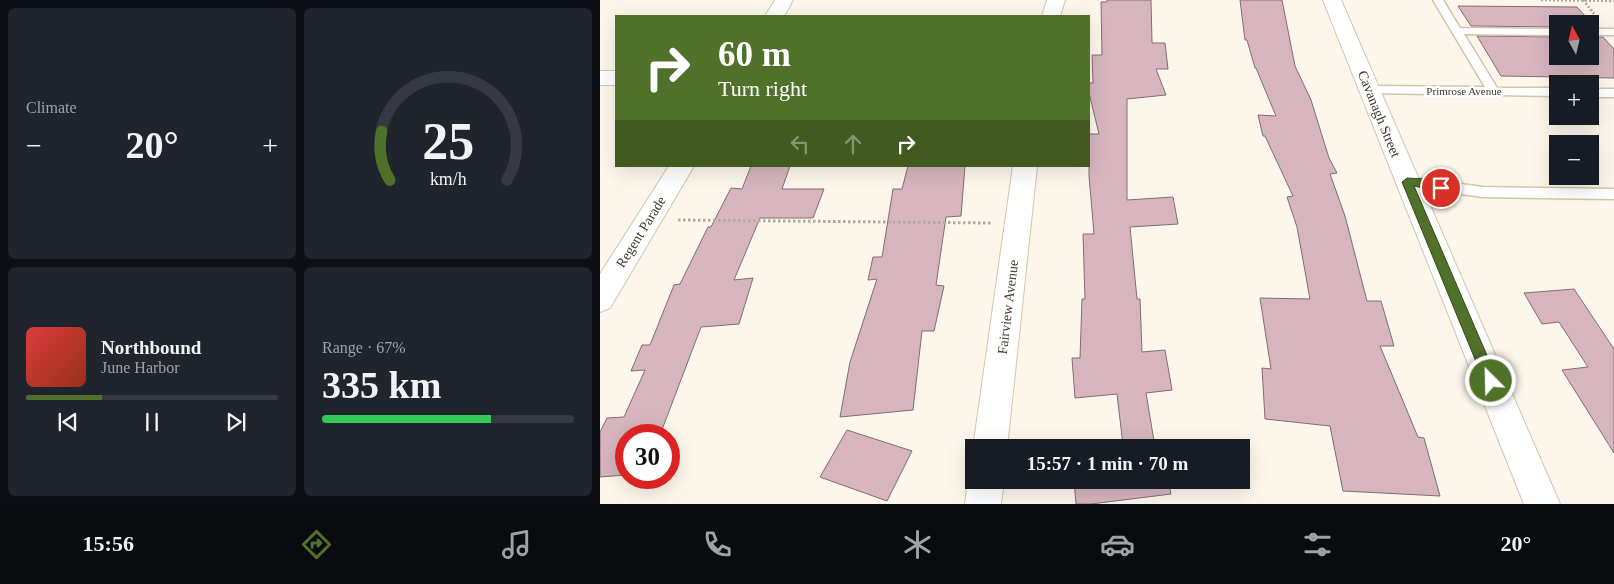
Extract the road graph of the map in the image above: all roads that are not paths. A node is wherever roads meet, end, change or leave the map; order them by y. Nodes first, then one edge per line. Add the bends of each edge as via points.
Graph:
1 (784, 0) edge
2 (1056, 0) edge
3 (1332, 0) edge
4 (1438, 0) edge
5 (776, 15) edge
6 (1051, 15) edge
7 (1456, 31) junction
8 (1549, 32) edge
9 (1599, 33) edge
10 (1613, 34) edge
11 (600, 78) edge
12 (615, 78) edge
13 (1370, 90) junction
14 (1493, 91) junction
15 (1549, 92) edge
16 (1599, 93) edge
17 (1614, 93) edge
18 (681, 167) edge
19 (1025, 167) edge
20 (1407, 182) junction
21 (1614, 194) edge
22 (600, 299) edge
23 (991, 439) edge
24 (985, 489) edge
25 (984, 504) edge
26 (1542, 504) edge

1 - 5 street
2 - 6 street
3 - 13 street, Cavanagh Street
4 - 7 lane
7 - 8 lane
7 - 14 lane
9 - 10 lane
11 - 12 street
13 - 14 lane, Primrose Avenue
13 - 20 street, Cavanagh Street
14 - 15 lane, Primrose Avenue
16 - 17 lane
18 - 22 street, Regent Parade
19 - 23 street, Fairview Avenue
20 - 21 lane via 1483,192
20 - 26 street, Cavanagh Street
24 - 25 street

